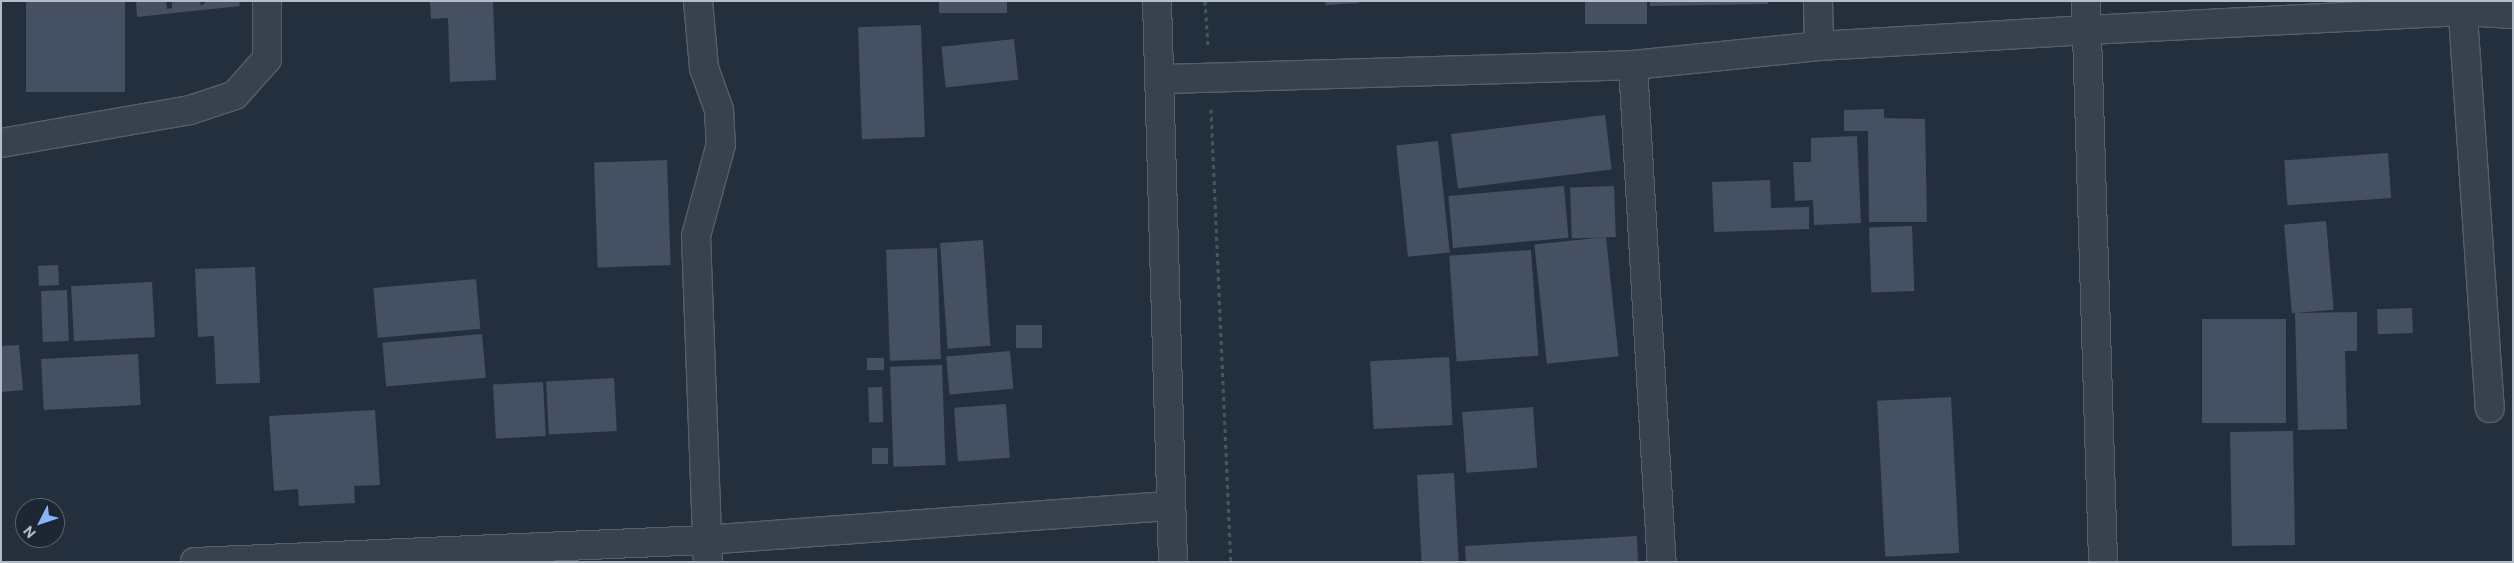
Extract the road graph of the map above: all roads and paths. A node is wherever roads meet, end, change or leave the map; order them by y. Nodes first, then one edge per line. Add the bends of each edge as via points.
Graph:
1 (267, 1) edge
2 (698, 1) edge
3 (1157, 1) edge
4 (1205, 1) edge
5 (1818, 1) edge
6 (2086, 1) edge
7 (2463, 6) edge
8 (2513, 14) edge
9 (2088, 30) junction
10 (1819, 46) junction
11 (1634, 65) junction
12 (1209, 78) junction
13 (1163, 79) junction
14 (1, 143) edge
15 (2490, 408) dead end
16 (1171, 506) junction
17 (706, 551) edge
18 (195, 562) edge
19 (1173, 562) edge
20 (1231, 562) edge
21 (1662, 562) edge
22 (2103, 562) edge

1 - 14 street via 267,59 235,95 190,110
2 - 17 street via 704,68 718,110 721,144 696,236
3 - 13 street
4 - 12 path
5 - 10 street
6 - 9 street
7 - 8 street
7 - 9 street
7 - 15 street
9 - 10 street
9 - 22 street
10 - 11 street
11 - 12 street
11 - 21 street
12 - 13 street
12 - 20 path
13 - 16 street
16 - 17 street
16 - 19 street
17 - 18 street

